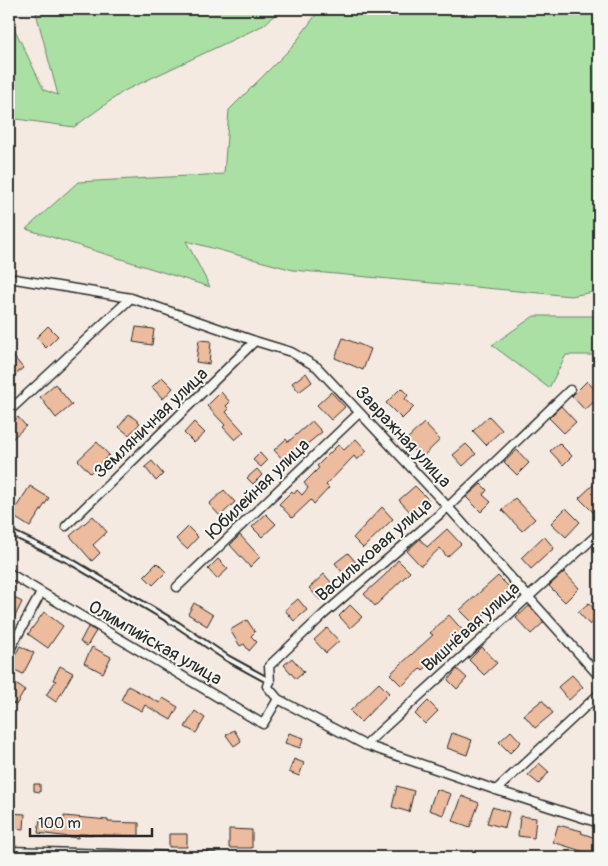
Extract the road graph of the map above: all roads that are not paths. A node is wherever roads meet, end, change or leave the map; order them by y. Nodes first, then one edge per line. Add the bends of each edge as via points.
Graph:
1 (9, 278) edge
2 (131, 298) junction
3 (256, 341) junction
4 (570, 390) dead end
5 (12, 403) edge
6 (9, 410) edge
7 (359, 413) junction
8 (448, 507) junction
9 (66, 526) dead end
10 (9, 532) edge
11 (599, 533) edge
12 (9, 573) edge
13 (177, 587) dead end
14 (41, 593) junction
15 (528, 596) junction
16 (9, 650) edge
17 (599, 676) edge
18 (270, 682) junction
19 (599, 694) edge
20 (278, 700) junction
21 (365, 745) junction
22 (496, 790) junction
23 (599, 823) edge
24 (9, 851) edge
25 (213, 857) edge

1 - 2 street, Завражная улица
2 - 3 street, Завражная улица
2 - 5 street
3 - 7 street, Завражная улица via 291,352 317,368
3 - 9 street, Земляничная улица
4 - 8 street, Васильковая улица
5 - 6 street
7 - 8 street, Завражная улица
7 - 13 street, Юбилейная улица
8 - 15 street, Завражная улица
8 - 18 street, Васильковая улица via 269,666
10 - 18 lane via 70,561
11 - 15 street, Вишнёвая улица
12 - 14 street, Олимпийская улица
14 - 16 street
14 - 20 street, Олимпийская улица via 263,724
15 - 17 street, Завражная улица
15 - 21 street, Вишнёвая улица
18 - 20 street via 267,686
19 - 22 street
20 - 21 street
21 - 22 street
22 - 23 street
24 - 25 street

